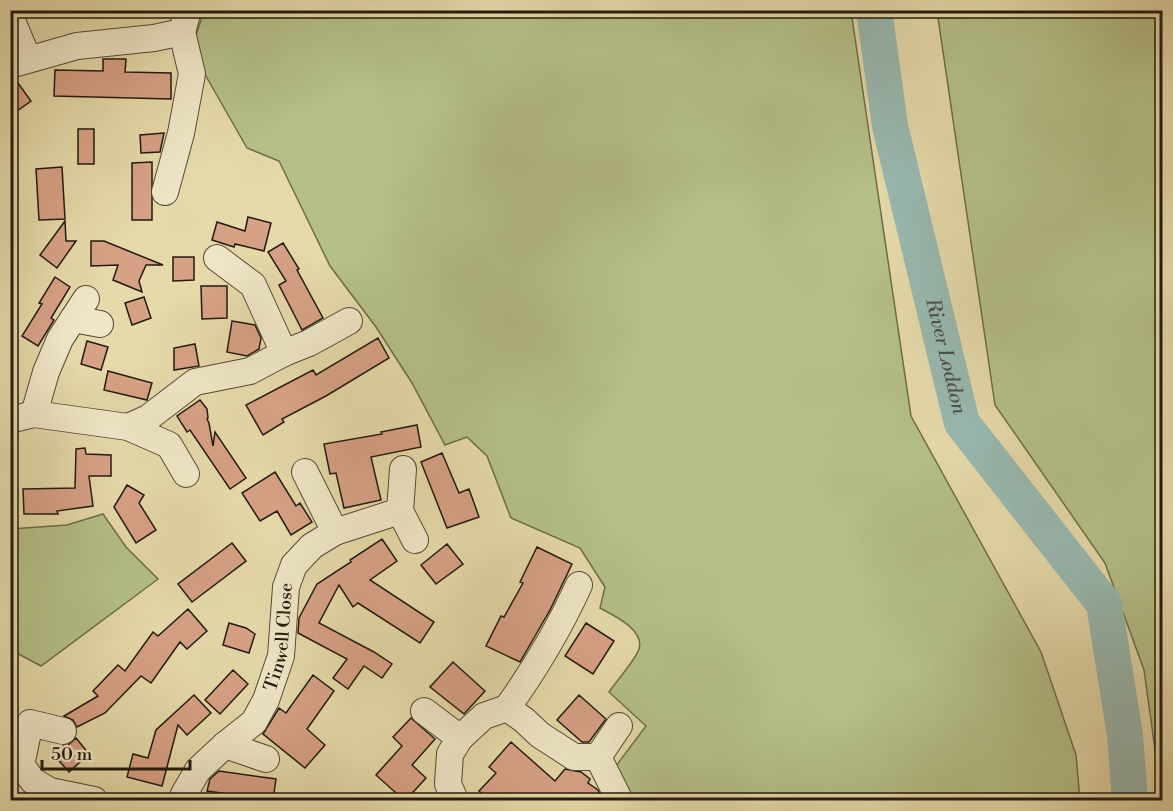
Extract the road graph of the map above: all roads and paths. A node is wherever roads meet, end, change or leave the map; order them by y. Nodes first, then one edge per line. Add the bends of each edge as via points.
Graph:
1 (10, 16) edge
2 (185, 21) edge
3 (19, 62) edge
4 (165, 192) dead end
5 (217, 258) dead end
6 (349, 321) dead end
7 (100, 324) dead end
8 (284, 353) junction
9 (22, 417) edge
10 (128, 427) junction
11 (403, 468) dead end
12 (305, 472) dead end
13 (186, 474) dead end
14 (400, 511) junction
15 (335, 532) junction
16 (415, 540) dead end
17 (579, 585) dead end
18 (507, 708) junction
19 (424, 711) dead end
20 (619, 726) dead end
21 (63, 731) dead end
22 (460, 738) junction
23 (225, 745) junction
24 (598, 757) junction
25 (266, 759) dead end
26 (16, 765) edge
27 (47, 796) edge
28 (618, 796) dead end
29 (94, 801) edge
30 (182, 801) edge
31 (455, 801) edge

1 - 3 street
2 - 3 street via 154,38 77,46
2 - 4 street via 192,74
5 - 8 street via 253,285
6 - 8 street
7 - 9 street via 79,309
8 - 10 street via 250,372 195,382 148,418
9 - 10 street
10 - 13 street via 169,445
11 - 14 street
12 - 15 street
14 - 15 street, Tinwell Close
14 - 16 street
15 - 23 street, Tinwell Close via 312,546 294,565 286,587 281,656 267,700 254,722
17 - 18 street via 532,673
18 - 22 street via 484,716
18 - 24 street via 574,757
19 - 22 street
20 - 24 street
21 - 26 street via 30,723
22 - 31 street via 450,754 448,771
23 - 25 street
23 - 30 street, Tinwell Close via 198,770
24 - 28 street
26 - 27 street
27 - 29 street

